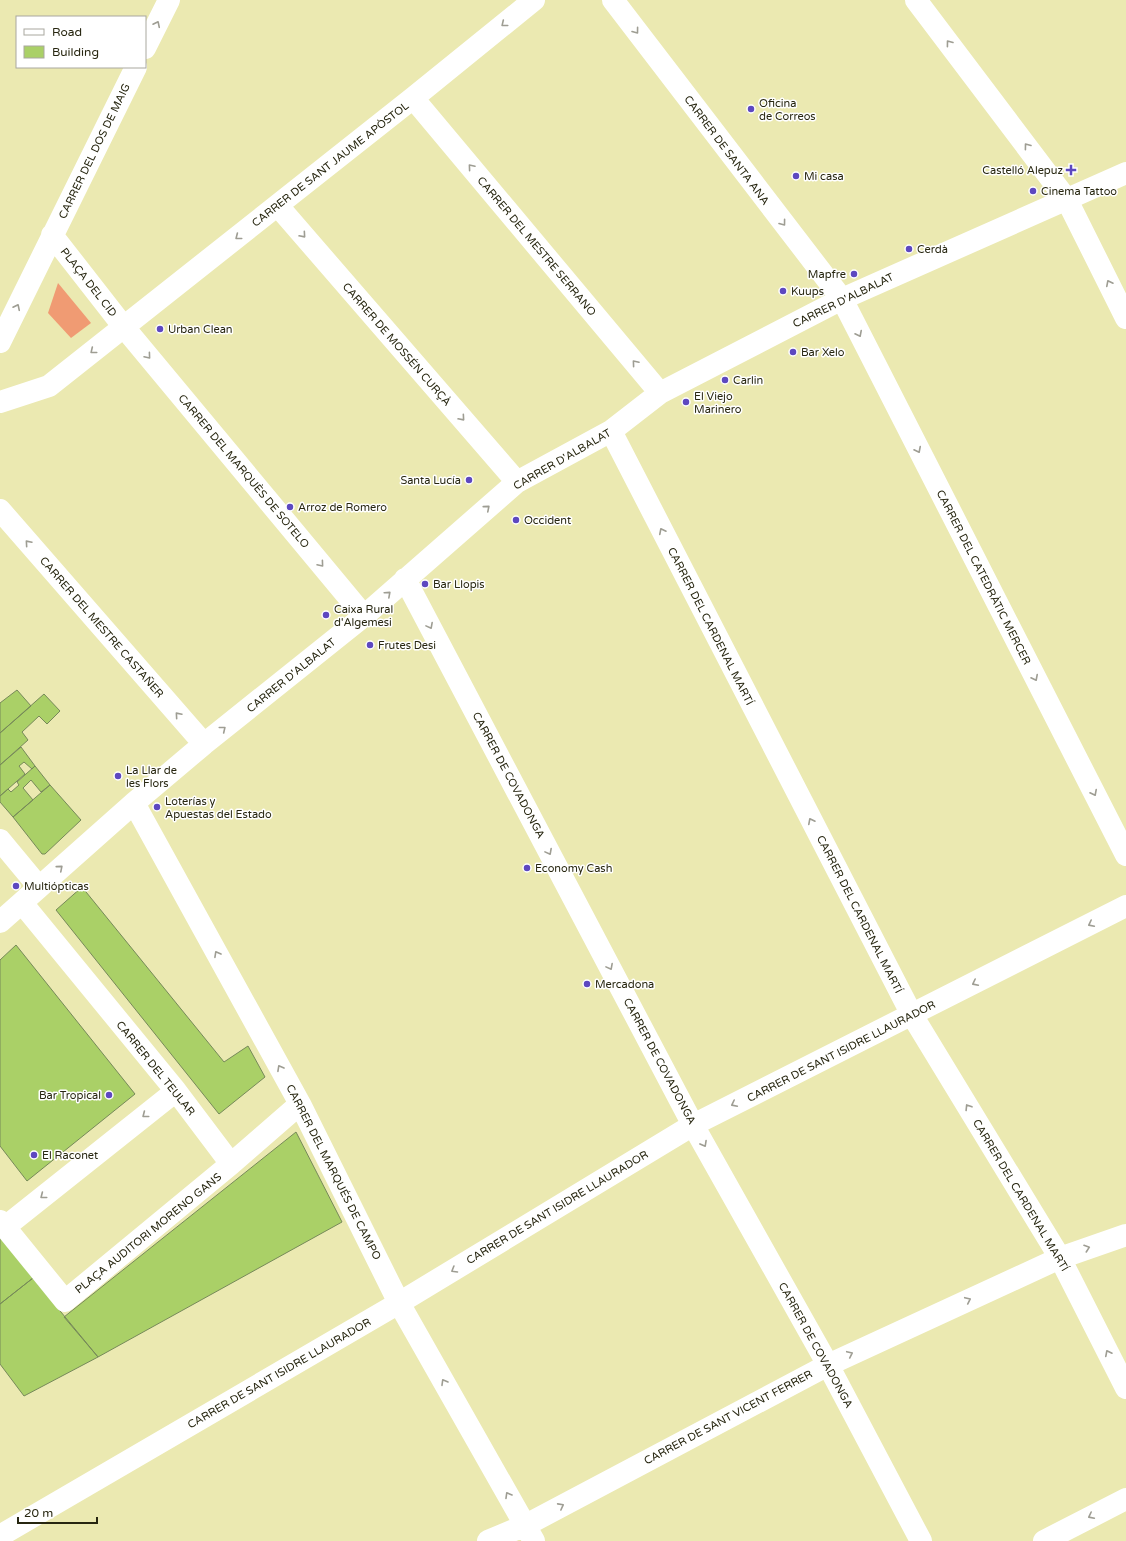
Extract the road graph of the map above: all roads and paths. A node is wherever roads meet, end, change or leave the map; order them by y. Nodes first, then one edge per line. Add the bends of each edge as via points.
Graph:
1 (169, 0) edge
2 (612, 0) edge
3 (916, 0) edge
4 (525, 3) edge
5 (146, 46) edge
6 (136, 68) edge
7 (413, 98) junction
8 (1126, 174) edge
9 (1067, 200) junction
10 (278, 206) junction
11 (52, 235) junction
12 (842, 299) junction
13 (1126, 318) edge
14 (123, 326) junction
15 (0, 342) edge
16 (660, 393) junction
17 (0, 402) edge
18 (611, 431) junction
19 (517, 482) junction
20 (0, 510) edge
21 (405, 579) junction
22 (364, 616) junction
23 (204, 744) junction
24 (134, 803) junction
25 (0, 840) edge
26 (1126, 855) edge
27 (39, 887) junction
28 (22, 903) junction
29 (1126, 906) edge
30 (0, 922) edge
31 (912, 1015) junction
32 (176, 1091) junction
33 (300, 1104) junction
34 (693, 1125) junction
35 (231, 1164) junction
36 (3, 1224) edge
37 (1126, 1235) edge
38 (1060, 1258) junction
39 (399, 1302) junction
40 (828, 1365) junction
41 (1126, 1388) edge
42 (1126, 1498) edge
43 (530, 1533) edge
44 (3, 1535) edge
45 (488, 1541) edge
46 (921, 1541) edge
47 (1044, 1541) edge

5 -> 1 street
2 -> 12 street, CARRER DE SANTA ANA
9 -> 3 street
4 -> 7 street, CARRER DE SANT JAUME APÒSTOL
6 - 11 street, CARRER DEL DOS DE MAIG
7 - 10 street, CARRER DE SANT JAUME APÒSTOL
16 -> 7 street, CARRER DEL MESTRE SERRANO
8 - 9 street, CARRER D'ALBALAT
9 - 12 street, CARRER D'ALBALAT
13 -> 9 street
10 -> 14 street, CARRER DE SANT JAUME APÒSTOL
10 -> 19 street, CARRER DE MOSSÉN CURÇÀ
11 - 14 street, PLAÇA DEL CID
15 -> 11 street, PLAÇA DEL CID
12 - 16 street, CARRER D'ALBALAT
12 -> 26 street, CARRER DEL CATEDRÀTIC MERCER
14 -> 17 street, PLAÇA DEL CID via 49,386
14 -> 22 street, CARRER DEL MARQUÈS DE SOTELO
16 - 18 street, CARRER D'ALBALAT
18 - 19 street, CARRER D'ALBALAT
31 -> 18 street, CARRER DEL CARDENAL MARTÍ
21 -> 19 street, CARRER D'ALBALAT
23 -> 20 street, CARRER DEL MESTRE CASTAÑER
22 -> 21 street, CARRER D'ALBALAT
21 -> 34 street, CARRER DE COVADONGA
23 -> 22 street, CARRER D'ALBALAT
23 - 24 street, CARRER D'ALBALAT
27 -> 24 street, CARRER D'ALBALAT
33 -> 24 street, CARRER DEL MARQUÉS DE CAMPO
25 - 27 street
27 - 28 street, CARRER D'ALBALAT
28 - 30 street, CARRER D'ALBALAT
28 - 32 street, CARRER DEL TEULAR
29 -> 31 street, CARRER DE SANT ISIDRE LLAURADOR
31 -> 34 street, CARRER DE SANT ISIDRE LLAURADOR
38 -> 31 street, CARRER DEL CARDENAL MARTÍ
32 - 35 street, CARRER DEL TEULAR
32 -> 36 street, PLAÇA AUDITORI MORENO GANS
33 - 35 street
33 - 39 street, CARRER DEL MARQUÉS DE CAMPO
34 -> 39 street, CARRER DE SANT ISIDRE LLAURADOR
34 -> 40 street, CARRER DE COVADONGA
35 - 36 street, PLAÇA AUDITORI MORENO GANS via 65,1301
38 -> 37 street, CARRER DE SANT VICENT FERRER
40 -> 38 street, CARRER DE SANT VICENT FERRER
41 -> 38 street, CARRER DEL CARDENAL MARTÍ
43 -> 39 street, CARRER DEL MARQUÉS DE CAMPO
39 - 44 street, CARRER DE SANT ISIDRE LLAURADOR
43 -> 40 street, CARRER DE SANT VICENT FERRER
40 - 46 street, CARRER DE COVADONGA
42 -> 47 street
43 - 45 street, CARRER DE SANT VICENT FERRER

